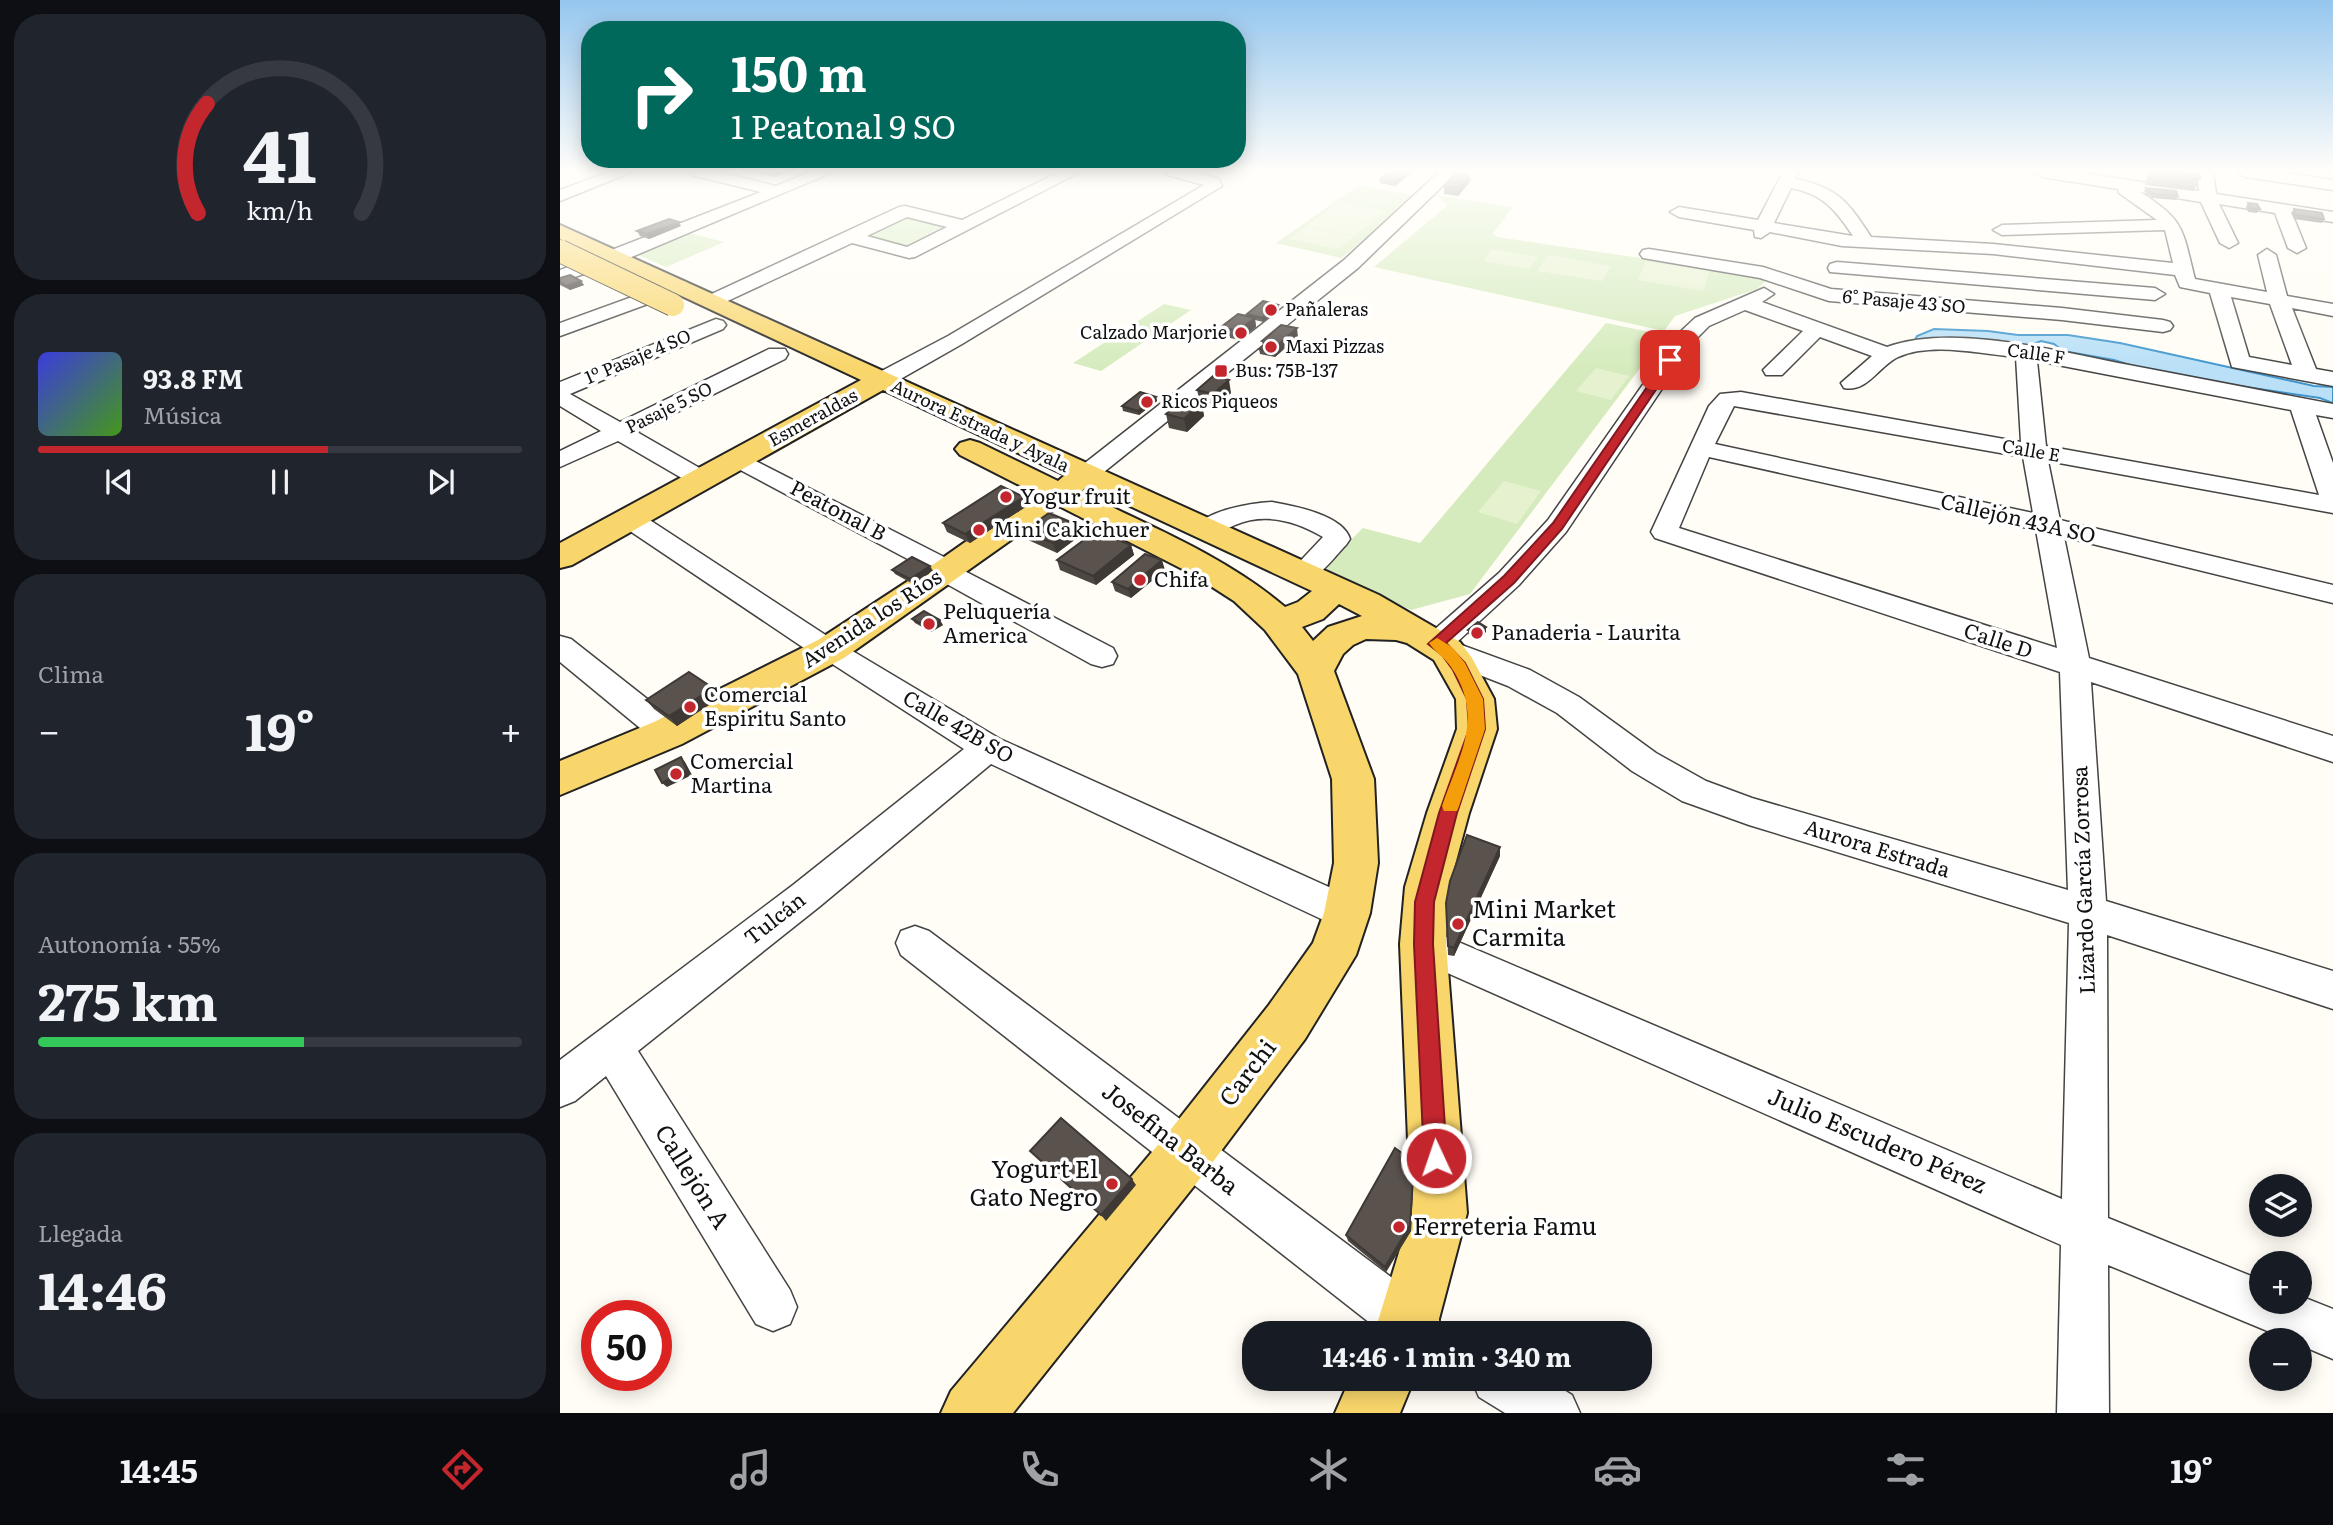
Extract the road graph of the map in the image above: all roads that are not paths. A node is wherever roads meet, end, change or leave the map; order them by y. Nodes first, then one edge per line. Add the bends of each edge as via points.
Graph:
1 (575, 238) edge
2 (662, 238) edge
3 (850, 238) edge
4 (855, 238) edge
5 (940, 238) edge
6 (1109, 238) edge
7 (1378, 238) edge
8 (1826, 238) edge
9 (1863, 238) edge
10 (2175, 238) edge
11 (2227, 238) edge
12 (2293, 238) edge
13 (1842, 240) junction
14 (1866, 243) junction
15 (2229, 243) dead end
16 (2297, 248) dead end
17 (1993, 249) junction
18 (1649, 254) dead end
19 (2267, 255) dead end
20 (615, 257) junction
21 (568, 267) edge
22 (1837, 268) junction
23 (2183, 270) junction
24 (1997, 279) junction
25 (1791, 282) junction
26 (2219, 289) junction
27 (2155, 294) dead end
28 (676, 295) junction
29 (1829, 295) junction
30 (639, 301) junction
31 (2279, 301) junction
32 (1745, 303) junction
33 (2006, 309) junction
34 (2333, 310) edge
35 (709, 314) junction
36 (1788, 318) junction
37 (2163, 327) dead end
38 (1818, 329) junction
39 (560, 330) edge
40 (2020, 340) junction
41 (777, 354) junction
42 (1887, 354) junction
43 (1774, 370) dead end
44 (2307, 375) junction
45 (2333, 379) edge
46 (1852, 383) dead end
47 (870, 387) junction
48 (560, 390) edge
49 (560, 397) edge
50 (2301, 405) junction
51 (2333, 411) edge
52 (621, 431) junction
53 (1701, 448) junction
54 (2034, 452) junction
55 (738, 459) junction
56 (560, 460) edge
57 (701, 479) junction
58 (1072, 484) junction
59 (2333, 499) edge
60 (2333, 505) edge
61 (630, 519) junction
62 (2049, 525) junction
63 (1208, 528) junction
64 (560, 557) edge
65 (946, 571) junction
66 (1318, 580) junction
67 (2333, 594) edge
68 (1278, 621) junction
69 (1436, 644) junction
70 (560, 646) edge
71 (837, 653) junction
72 (1102, 656) dead end
73 (2075, 666) junction
74 (1315, 671) junction
75 (668, 733) junction
76 (988, 748) junction
77 (2333, 749) edge
78 (560, 779) edge
79 (560, 796) edge
80 (2088, 912) junction
81 (1347, 914) junction
82 (915, 943) dead end
83 (1423, 944) junction
84 (2333, 990) edge
85 (612, 1047) junction
86 (560, 1086) edge
87 (1187, 1152) junction
88 (2083, 1231) junction
89 (773, 1307) dead end
90 (1402, 1321) edge
91 (1415, 1321) edge
92 (2333, 1334) edge
93 (1377, 1391) edge
94 (1517, 1391) edge
95 (973, 1413) edge
96 (1367, 1413) edge
97 (1554, 1413) edge
98 (2083, 1413) edge

1 - 20 main road, Aurora Estrada y Ayala
2 - 20 street
3 - 35 street, 1º Pasaje 4 SO
4 - 5 street via 909,253
6 - 47 street, Esmeraldas
7 - 58 street, Avenida los Ríos
8 - 13 street
9 - 14 street
10 - 23 street
11 - 15 street
12 - 16 street
13 - 14 street
13 - 22 street
14 - 17 street
17 - 23 street
17 - 24 street, Lizardo García Zorrosa
18 - 25 street, 6° Pasaje 43 SO
19 - 31 street
20 - 21 main road via 601,254
20 - 21 main road via 590,273
20 - 28 main road, Aurora Estrada y Ayala
21 - 28 main road, Aurora Estrada y Ayala, bridge
21 - 30 main road
22 - 24 street
22 - 29 street via 1834,291
23 - 26 street via 2186,283
24 - 27 street
24 - 33 street, Lizardo García Zorrosa
25 - 29 street, 6° Pasaje 43 SO
25 - 32 street
26 - 31 street
26 - 44 street via 2240,362
28 - 30 street
28 - 35 main road, Aurora Estrada y Ayala
29 - 33 street, 6° Pasaje 43 SO
29 - 36 street
30 - 35 main road via 661,311
30 - 39 street
31 - 34 street
31 - 44 street
32 - 36 street
32 - 69 street via 1702,322 1686,337 1558,526 1509,579
33 - 37 street, 6° Pasaje 43 SO
33 - 40 street, Lizardo García Zorrosa
35 - 41 main road, Aurora Estrada y Ayala
35 - 47 main road, Aurora Estrada y Ayala
35 - 48 street, 1º Pasaje 4 SO
36 - 38 street
38 - 42 street
38 - 43 street
40 - 42 street, Calle F via 1904,348
40 - 50 street, Calle F
40 - 54 street, Lizardo García Zorrosa
41 - 47 main road, Aurora Estrada y Ayala
41 - 52 street, Pasaje 5 SO
42 - 46 street
44 - 45 street
47 - 55 main road, Esmeraldas
47 - 58 main road, Aurora Estrada y Ayala
49 - 52 street
50 - 51 street, Calle F
50 - 59 street
52 - 56 street, Pasaje 5 SO
52 - 57 street
53 - 54 street, Calle E via 1720,406 1728,399 1741,399
53 - 62 street, Callejón 43A SO
53 - 73 street, Calle D via 1664,532
54 - 60 street, Calle E
54 - 62 street, Lizardo García Zorrosa
55 - 57 main road, Esmeraldas
55 - 65 street, Peatonal B
57 - 61 main road, Esmeraldas
58 - 63 main road, Aurora Estrada y Ayala
58 - 65 main road, Avenida los Ríos via 1052,506
58 - 68 main road, Aurora Estrada y Ayala via 1246,593
61 - 64 main road, Esmeraldas
61 - 71 street, Calle 42B SO
62 - 67 street, Callejón 43A SO
62 - 73 street, Lizardo García Zorrosa
63 - 66 main road, Aurora Estrada y Ayala
63 - 66 street via 1230,517 1271,508 1335,532 1337,539
65 - 71 main road, Avenida los Ríos
65 - 72 street, Peatonal B
66 - 68 main road via 1327,599 1315,610
66 - 69 main road, Aurora Estrada y Ayala
68 - 74 main road, Aurora Estrada y Ayala
69 - 74 main road via 1380,626 1355,629 1334,639 1320,654
69 - 80 street, Aurora Estrada via 1519,678 1568,705 1644,762 1694,791
69 - 83 main road via 1459,667 1475,699 1477,729 1427,887
70 - 75 street
71 - 75 main road, Avenida los Ríos
71 - 76 street, Calle 42B SO
71 - 79 main road, Avenida los Ríos via 679,743
73 - 77 street, Calle D
73 - 80 street, Lizardo García Zorrosa
74 - 81 main road, Carchi via 1353,779 1356,863
75 - 78 main road, Avenida los Ríos
76 - 81 street, Calle 42B SO
76 - 85 street, Tulcán
80 - 84 street, Aurora Estrada
80 - 88 street, Lizardo García Zorrosa
81 - 87 main road, Carchi via 1332,955
82 - 87 street, Josefina Barba
83 - 88 street, Julio Escudero Pérez
83 - 91 main road via 1439,1213
85 - 86 street, Tulcán
85 - 89 street, Callejón A
87 - 90 street, Josefina Barba
87 - 95 main road, Carchi
88 - 92 street, Julio Escudero Pérez
88 - 98 street, Lizardo García Zorrosa
93 - 96 main road
94 - 97 street

